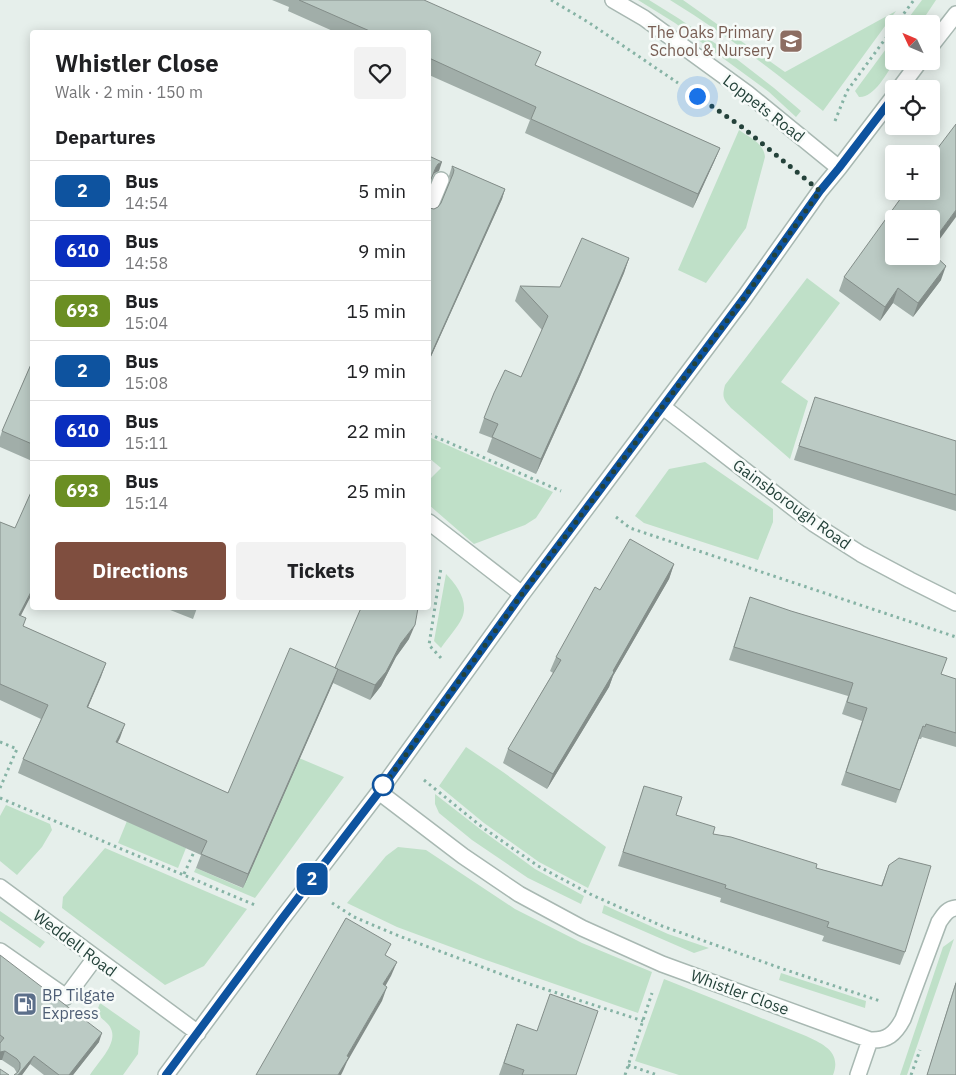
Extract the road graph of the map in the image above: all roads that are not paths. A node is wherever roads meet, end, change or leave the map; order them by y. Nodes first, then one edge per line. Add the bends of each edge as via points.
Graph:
1 (613, 0) edge
2 (956, 14) edge
3 (940, 34) edge
4 (885, 108) edge
5 (839, 168) junction
6 (441, 180) dead end
7 (431, 204) edge
8 (663, 407) junction
9 (431, 524) edge
10 (522, 594) junction
11 (956, 603) edge
12 (379, 792) junction
13 (0, 887) edge
14 (956, 908) edge
15 (4, 954) edge
16 (95, 958) junction
17 (198, 1033) junction
18 (870, 1040) junction
19 (166, 1075) edge
20 (858, 1075) edge

1 - 5 street, Loppets Road via 644,18 747,93
2 - 3 street
4 - 5 street
5 - 8 street
6 - 7 street
8 - 10 street
8 - 11 street, Gainsborough Road via 814,524 861,554
9 - 10 street
10 - 12 street
12 - 17 street
12 - 18 street, Whistler Close via 519,894 582,928 662,964
13 - 16 street, Weddell Road
14 - 18 street via 944,914 939,922 898,1028 890,1036
15 - 16 street via 66,997
16 - 17 street, Weddell Road
17 - 19 street
18 - 20 street

